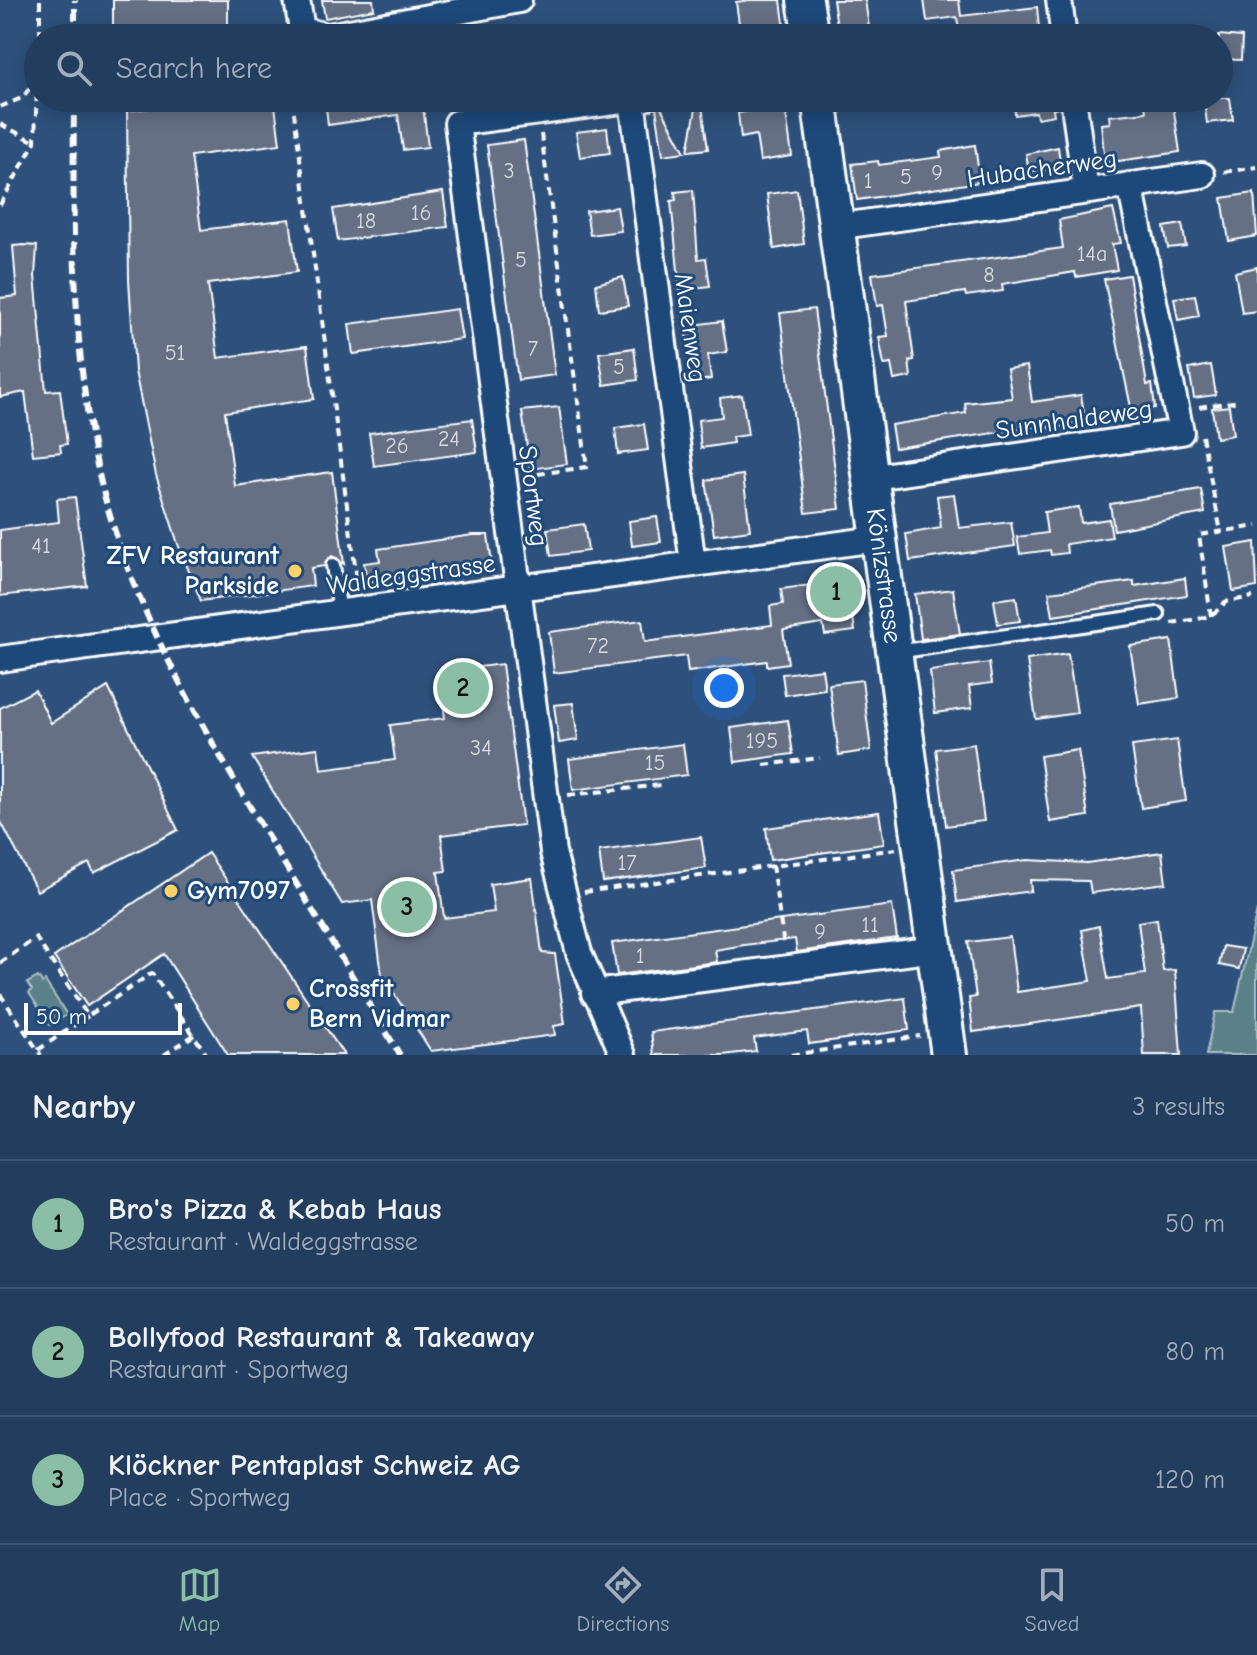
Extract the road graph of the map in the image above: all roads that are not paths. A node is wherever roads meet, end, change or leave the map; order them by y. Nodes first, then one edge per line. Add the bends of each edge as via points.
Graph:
1 (297, 0) edge
2 (519, 0) edge
3 (805, 0) edge
4 (1059, 0) edge
5 (301, 24) edge
6 (392, 24) edge
7 (809, 24) edge
8 (1062, 24) edge
9 (538, 112) edge
10 (641, 112) edge
11 (821, 112) edge
12 (1075, 112) edge
13 (1202, 175) road end
14 (1130, 185) junction
15 (1086, 191) junction
16 (835, 227) junction
17 (868, 478) junction
18 (877, 539) junction
19 (693, 564) junction
20 (333, 565) dead end
21 (516, 588) junction
22 (350, 611) junction
23 (1158, 614) dead end
24 (893, 653) junction
25 (0, 659) edge
26 (936, 949) junction
27 (594, 993) junction
28 (948, 1044) edge
29 (623, 1055) edge

1 - 5 street
2 - 6 street
3 - 7 main road
4 - 8 street
9 - 21 street, Sportweg via 457,123
10 - 19 street, Maienweg
11 - 16 main road, Könizstrasse
12 - 15 street
13 - 14 street, Hubacherweg
14 - 15 street, Hubacherweg
14 - 17 street, Sunnhaldeweg via 1181,432
15 - 16 street, Hubacherweg
16 - 17 main road, Könizstrasse
17 - 18 main road, Könizstrasse
18 - 19 street, Waldeggstrasse
18 - 24 main road, Könizstrasse
19 - 21 street, Waldeggstrasse
20 - 22 lane
21 - 22 street, Waldeggstrasse
21 - 27 street, Sportweg via 562,895
22 - 25 street, Waldeggstrasse
23 - 24 lane
24 - 26 main road, Könizstrasse
26 - 27 street
26 - 28 main road, Könizstrasse
27 - 29 street, Sportweg

